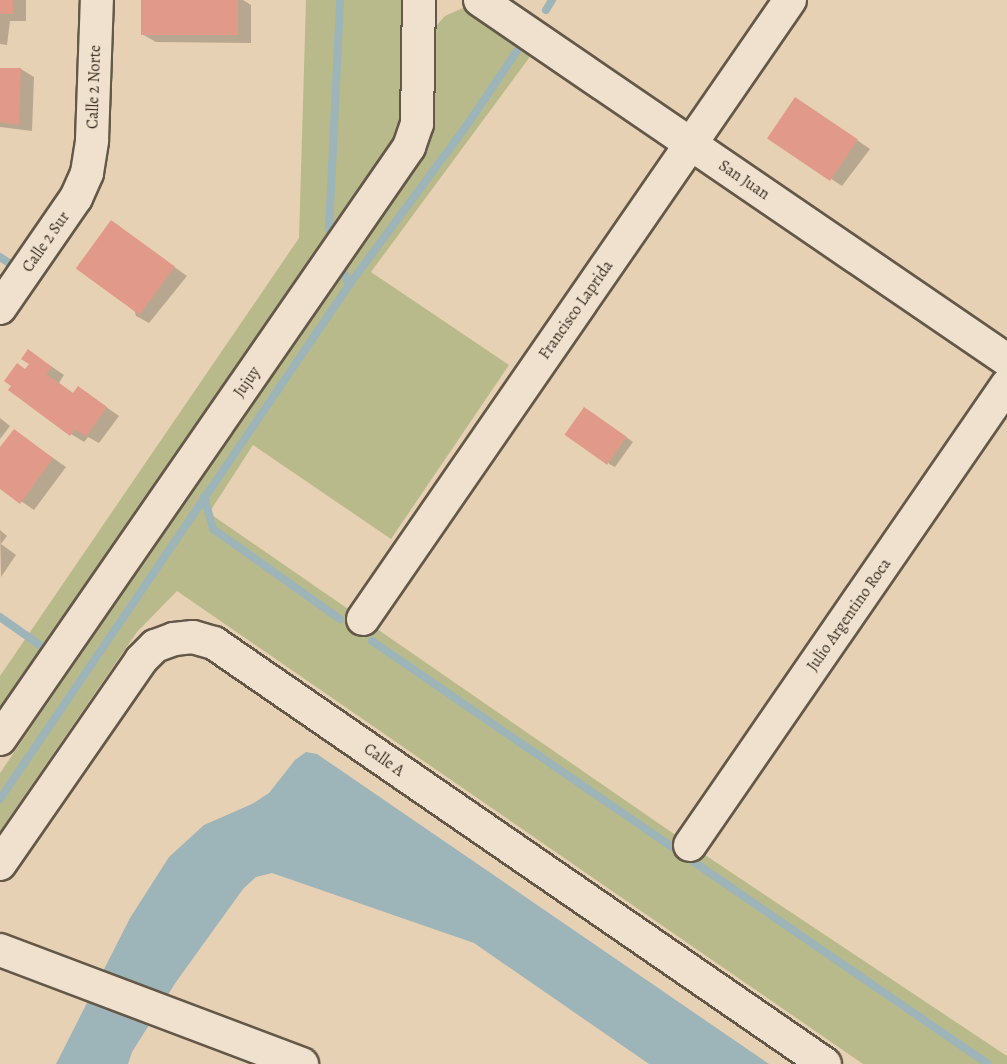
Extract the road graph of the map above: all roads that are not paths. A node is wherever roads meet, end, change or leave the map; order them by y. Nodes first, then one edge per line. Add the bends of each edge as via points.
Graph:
1 (97, 0) edge
2 (419, 0) edge
3 (480, 0) edge
4 (790, 0) edge
5 (691, 143) junction
6 (87, 173) joint
7 (0, 308) edge
8 (1007, 360) edge
9 (1007, 385) edge
10 (363, 619) dead end
11 (0, 739) edge
12 (690, 845) dead end
13 (0, 864) edge
14 (0, 950) edge
15 (302, 1064) edge
16 (825, 1064) edge

1 - 6 street, Calle 2 Norte via 92,140
2 - 11 street, Jujuy via 417,124 409,147
3 - 5 street, San Juan
4 - 5 street, Francisco Laprida
5 - 8 street, San Juan
5 - 10 street, Francisco Laprida
6 - 7 street, Calle 2 Sur via 76,198
9 - 12 street, Julio Argentino Roca
13 - 16 street, Calle A via 141,660 155,646 193,637 214,643
14 - 15 street

